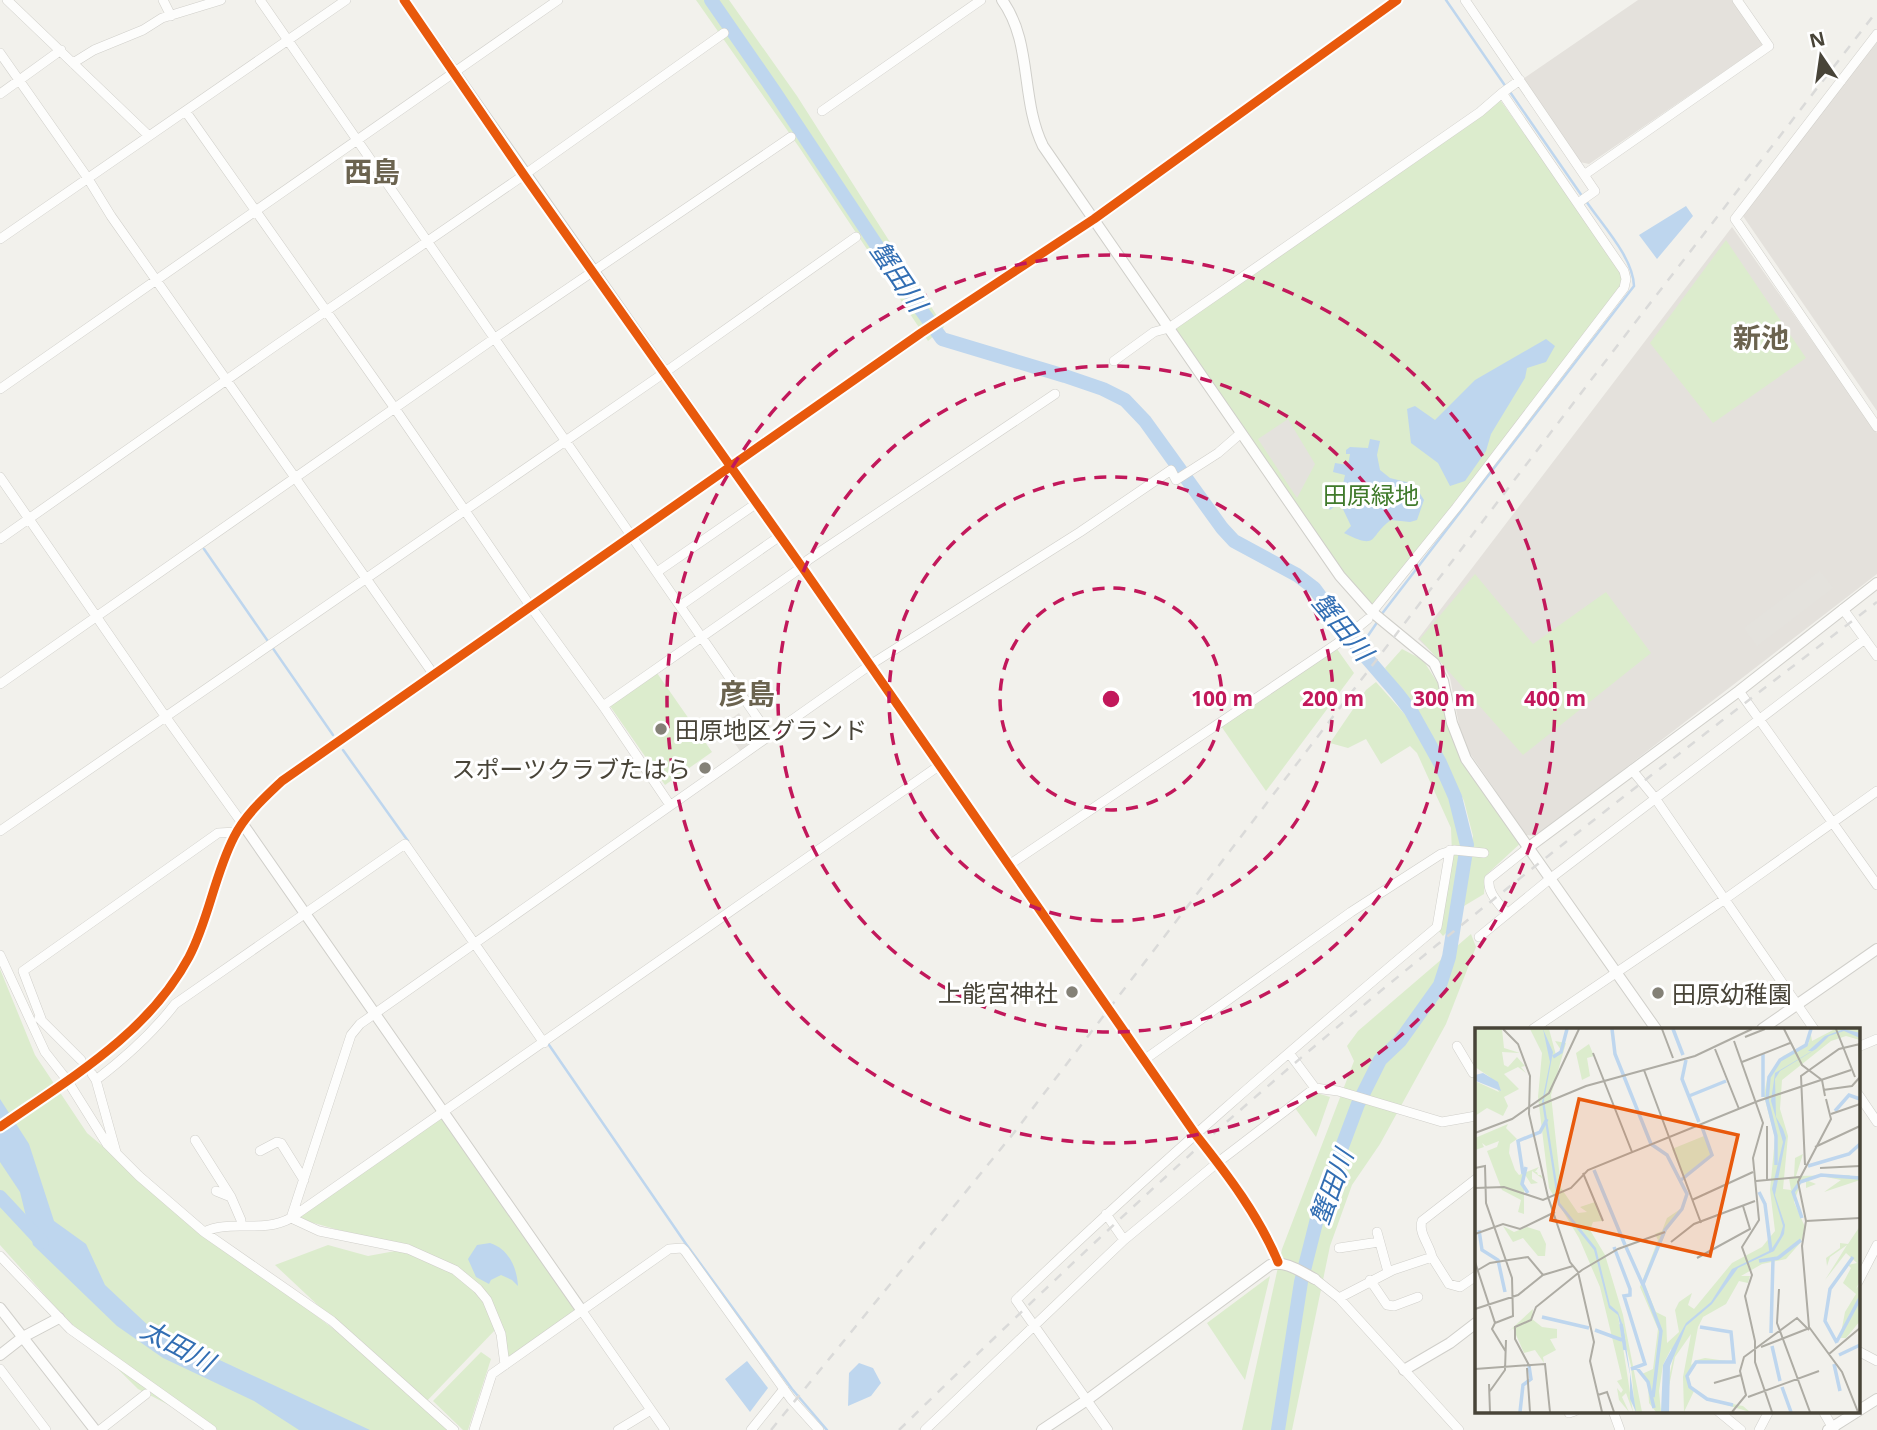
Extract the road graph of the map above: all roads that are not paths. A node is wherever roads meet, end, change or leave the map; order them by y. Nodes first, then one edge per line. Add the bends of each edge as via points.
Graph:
1 (8, 0) edge
2 (163, 0) edge
3 (221, 0) edge
4 (260, 0) edge
5 (346, 0) edge
6 (404, 0) edge
7 (558, 0) edge
8 (981, 0) edge
9 (1002, 0) edge
10 (1397, 0) edge
11 (1465, 0) edge
12 (1737, 0) edge
13 (171, 16) junction
14 (724, 33) dead end
15 (1877, 34) edge
16 (288, 40) junction
17 (61, 50) junction
18 (0, 53) edge
19 (73, 63) junction
20 (455, 71) junction
21 (19, 80) junction
22 (1520, 80) junction
23 (1502, 93) junction
24 (0, 94) edge
25 (822, 111) dead end
26 (186, 112) junction
27 (148, 135) junction
28 (791, 136) dead end
29 (357, 139) junction
30 (524, 175) junction
31 (1584, 175) junction
32 (88, 177) junction
33 (1578, 203) junction
34 (255, 211) junction
35 (1094, 219) junction
36 (856, 237) dead end
37 (0, 239) edge
38 (427, 242) junction
39 (593, 272) junction
40 (158, 280) junction
41 (326, 312) junction
42 (1169, 328) junction
43 (495, 338) junction
44 (1114, 361) dead end
45 (664, 373) junction
46 (226, 380) junction
47 (0, 389) edge
48 (1055, 394) dead end
49 (396, 410) junction
50 (1877, 427) edge
51 (1241, 433) junction
52 (565, 440) junction
53 (731, 467) junction
54 (0, 477) edge
55 (296, 479) junction
56 (757, 503) junction
57 (465, 509) junction
58 (30, 518) junction
59 (632, 536) junction
60 (780, 536) junction
61 (0, 539) edge
62 (802, 567) junction
63 (657, 572) junction
64 (366, 578) junction
65 (1877, 583) edge
66 (680, 606) junction
67 (531, 607) junction
68 (1843, 609) junction
69 (96, 615) junction
70 (1370, 616) junction
71 (701, 638) junction
72 (1865, 639) junction
73 (1877, 656) edge
74 (870, 665) junction
75 (434, 675) junction
76 (0, 684) edge
77 (1739, 691) junction
78 (603, 706) junction
79 (165, 716) junction
80 (1759, 717) junction
81 (770, 736) junction
82 (940, 765) junction
83 (1632, 770) junction
84 (1877, 791) edge
85 (1655, 799) junction
86 (670, 805) junction
87 (1832, 822) junction
88 (240, 827) junction
89 (0, 831) edge
90 (1529, 847) junction
91 (1452, 850) junction
92 (1484, 853) dead end
93 (1009, 864) junction
94 (1551, 878) junction
95 (1877, 885) edge
96 (1725, 899) junction
97 (305, 913) junction
98 (1507, 914) junction
99 (1479, 937) dead end
100 (476, 942) junction
101 (1877, 949) edge
102 (0, 956) edge
103 (1616, 972) junction
104 (9, 977) junction
105 (1798, 1004) junction
106 (375, 1012) junction
107 (42, 1021) junction
108 (1534, 1028) edge
109 (1655, 1028) edge
110 (1763, 1028) edge
111 (1813, 1028) edge
112 (1877, 1039) edge
113 (545, 1042) junction
114 (1457, 1046) dead end
115 (1860, 1046) edge
116 (1289, 1053) junction
117 (80, 1060) dead end
118 (1144, 1060) junction
119 (1474, 1071) edge
120 (62, 1084) junction
121 (1315, 1088) junction
122 (1873, 1107) edge
123 (444, 1112) junction
124 (1475, 1116) edge
125 (1877, 1122) edge
126 (0, 1127) edge
127 (1196, 1135) junction
128 (195, 1140) dead end
129 (260, 1151) dead end
130 (117, 1152) junction
131 (1217, 1161) junction
132 (304, 1180) junction
133 (1475, 1180) edge
134 (216, 1191) dead end
135 (231, 1197) junction
136 (1106, 1214) junction
137 (291, 1218) junction
138 (258, 1227) junction
139 (204, 1232) junction
140 (1124, 1240) junction
141 (1877, 1245) edge
142 (1339, 1248) dead end
143 (0, 1256) edge
144 (1432, 1257) junction
145 (1282, 1263) junction
146 (1388, 1272) junction
147 (1475, 1277) edge
148 (1860, 1278) edge
149 (1315, 1279) joint
150 (1370, 1280) junction
151 (1418, 1297) dead end
152 (1339, 1298) junction
153 (0, 1308) edge
154 (582, 1311) junction
155 (59, 1318) junction
156 (1035, 1323) junction
157 (1475, 1323) edge
158 (23, 1337) junction
159 (1860, 1352) edge
160 (0, 1355) edge
161 (1877, 1361) edge
162 (505, 1365) junction
163 (0, 1369) edge
164 (1404, 1370) junction
165 (784, 1389) junction
166 (146, 1394) dead end
167 (1877, 1398) edge
168 (1087, 1400) junction
169 (651, 1410) junction
170 (1860, 1410) edge
171 (1613, 1412) edge
172 (1719, 1412) edge
173 (1768, 1412) edge
174 (1824, 1412) edge
175 (1857, 1412) edge
176 (1832, 1429) edge
177 (46, 1430) edge
178 (95, 1430) edge
179 (100, 1430) edge
180 (212, 1430) edge
181 (454, 1430) edge
182 (474, 1430) edge
183 (618, 1430) edge
184 (665, 1430) edge
185 (751, 1430) edge
186 (819, 1430) edge
187 (925, 1430) edge
188 (1042, 1430) edge
189 (1108, 1430) edge
190 (1459, 1430) edge
191 (1620, 1430) edge
192 (1741, 1430) edge
193 (1759, 1430) edge

1 - 17 street
2 - 13 street
3 - 13 street
4 - 16 street
5 - 16 street
6 - 20 street
7 - 20 street
8 - 25 street
9 - 35 street via 1018,32 1036,132
10 - 35 street
11 - 22 street
12 - 31 street via 1769,46
13 - 19 street
14 - 30 street
15 - 50 street via 1735,219
16 - 26 street
16 - 29 street
17 - 19 street
17 - 21 street
18 - 21 street
19 - 27 street
20 - 29 street
20 - 30 street
21 - 24 street
21 - 32 street
22 - 23 street
22 - 31 street
23 - 33 street
23 - 42 street
26 - 27 street
26 - 34 street
27 - 32 street
28 - 39 street
29 - 34 street
29 - 38 street
30 - 38 street
30 - 39 street
31 - 33 street via 1595,191
32 - 37 street
32 - 40 street
33 - 70 street via 1624,271 1624,288
34 - 40 street
34 - 41 street
35 - 42 street
35 - 53 street
36 - 45 street
38 - 41 street
38 - 43 street
39 - 43 street
39 - 45 street
40 - 46 street
40 - 47 street
41 - 46 street
41 - 49 street
42 - 44 street via 1154,332
42 - 51 street
43 - 49 street
43 - 52 street
45 - 52 street
45 - 53 street
46 - 55 street
46 - 58 street
48 - 62 street
49 - 55 street
49 - 57 street
51 - 70 street
51 - 74 street via 1194,470 1176,480 1171,470
52 - 57 street
52 - 59 street
53 - 56 street
53 - 59 street
54 - 58 street
55 - 64 street
55 - 69 street
56 - 60 street
56 - 63 street
57 - 64 street
57 - 67 street
58 - 61 street
58 - 69 street
59 - 63 street
59 - 67 street
60 - 62 street
60 - 66 street
62 - 71 street
62 - 74 street
63 - 66 street
64 - 75 street
64 - 79 street
65 - 68 street
66 - 71 street
67 - 75 street
67 - 78 street
68 - 72 street
68 - 77 street
69 - 76 street
69 - 79 street
70 - 90 street via 1390,626 1434,663 1466,759
70 - 93 street via 1341,641
71 - 78 street
71 - 81 street
72 - 73 street
72 - 80 street
74 - 81 street
74 - 82 street
75 - 88 street via 282,781
77 - 80 street
77 - 83 street
78 - 86 street
79 - 88 street
79 - 89 street
80 - 85 street
80 - 87 street
81 - 86 street
82 - 93 street
82 - 113 street
83 - 85 street
83 - 90 street
84 - 87 street
85 - 94 street
85 - 96 street
86 - 100 street
87 - 95 street
87 - 96 street
88 - 97 street
88 - 107 street via 218,834 23,971
88 - 120 street via 200,932 175,980 143,1021
90 - 94 street
90 - 98 street via 1489,879 1491,894
91 - 92 street
91 - 116 street via 1437,928
91 - 118 street via 1351,912
93 - 118 street
94 - 98 street
94 - 103 street
96 - 103 street
96 - 105 street
97 - 100 street via 405,844
97 - 106 street
97 - 130 street via 175,1004 125,1058 94,1077
98 - 99 street
100 - 106 street
100 - 113 street
101 - 105 street
102 - 104 street
103 - 108 street
103 - 109 street
104 - 107 street
104 - 120 street
105 - 110 street
105 - 111 street
106 - 123 street
106 - 132 street via 351,1035
107 - 117 street
112 - 115 street
113 - 123 street
114 - 119 street
116 - 121 street
116 - 127 street
118 - 127 street
120 - 126 street
120 - 130 street
121 - 124 street via 1441,1122
121 - 131 street
122 - 125 street
123 - 137 street
123 - 154 street
127 - 136 street
128 - 135 street
129 - 132 street via 281,1143
130 - 139 street
131 - 140 street
131 - 145 street
132 - 137 street
133 - 144 street via 1422,1221
134 - 135 street
135 - 138 street via 237,1220
136 - 140 street
136 - 156 street via 1016,1300
137 - 138 street
137 - 162 street via 319,1231 408,1249 455,1270 487,1300 501,1334
138 - 139 street
139 - 181 street via 332,1321
140 - 156 street
141 - 148 street
142 - 146 street via 1378,1237
143 - 155 street
144 - 146 street
144 - 147 street via 1449,1284 1460,1287
145 - 149 street
145 - 168 street via 1270,1265
146 - 150 street
149 - 152 street
150 - 151 street via 1387,1304
150 - 152 street
152 - 164 street
153 - 158 street
154 - 162 street
154 - 165 street via 668,1250 682,1248
154 - 169 street
155 - 158 street
155 - 180 street
156 - 168 street
156 - 187 street
157 - 164 street
158 - 160 street
158 - 178 street
159 - 161 street
162 - 182 street via 492,1374
163 - 177 street
164 - 190 street
165 - 185 street
165 - 186 street
166 - 179 street
167 - 170 street
168 - 188 street
168 - 189 street
169 - 183 street
169 - 184 street
171 - 191 street
172 - 192 street
173 - 193 street
174 - 176 street
175 - 176 street

